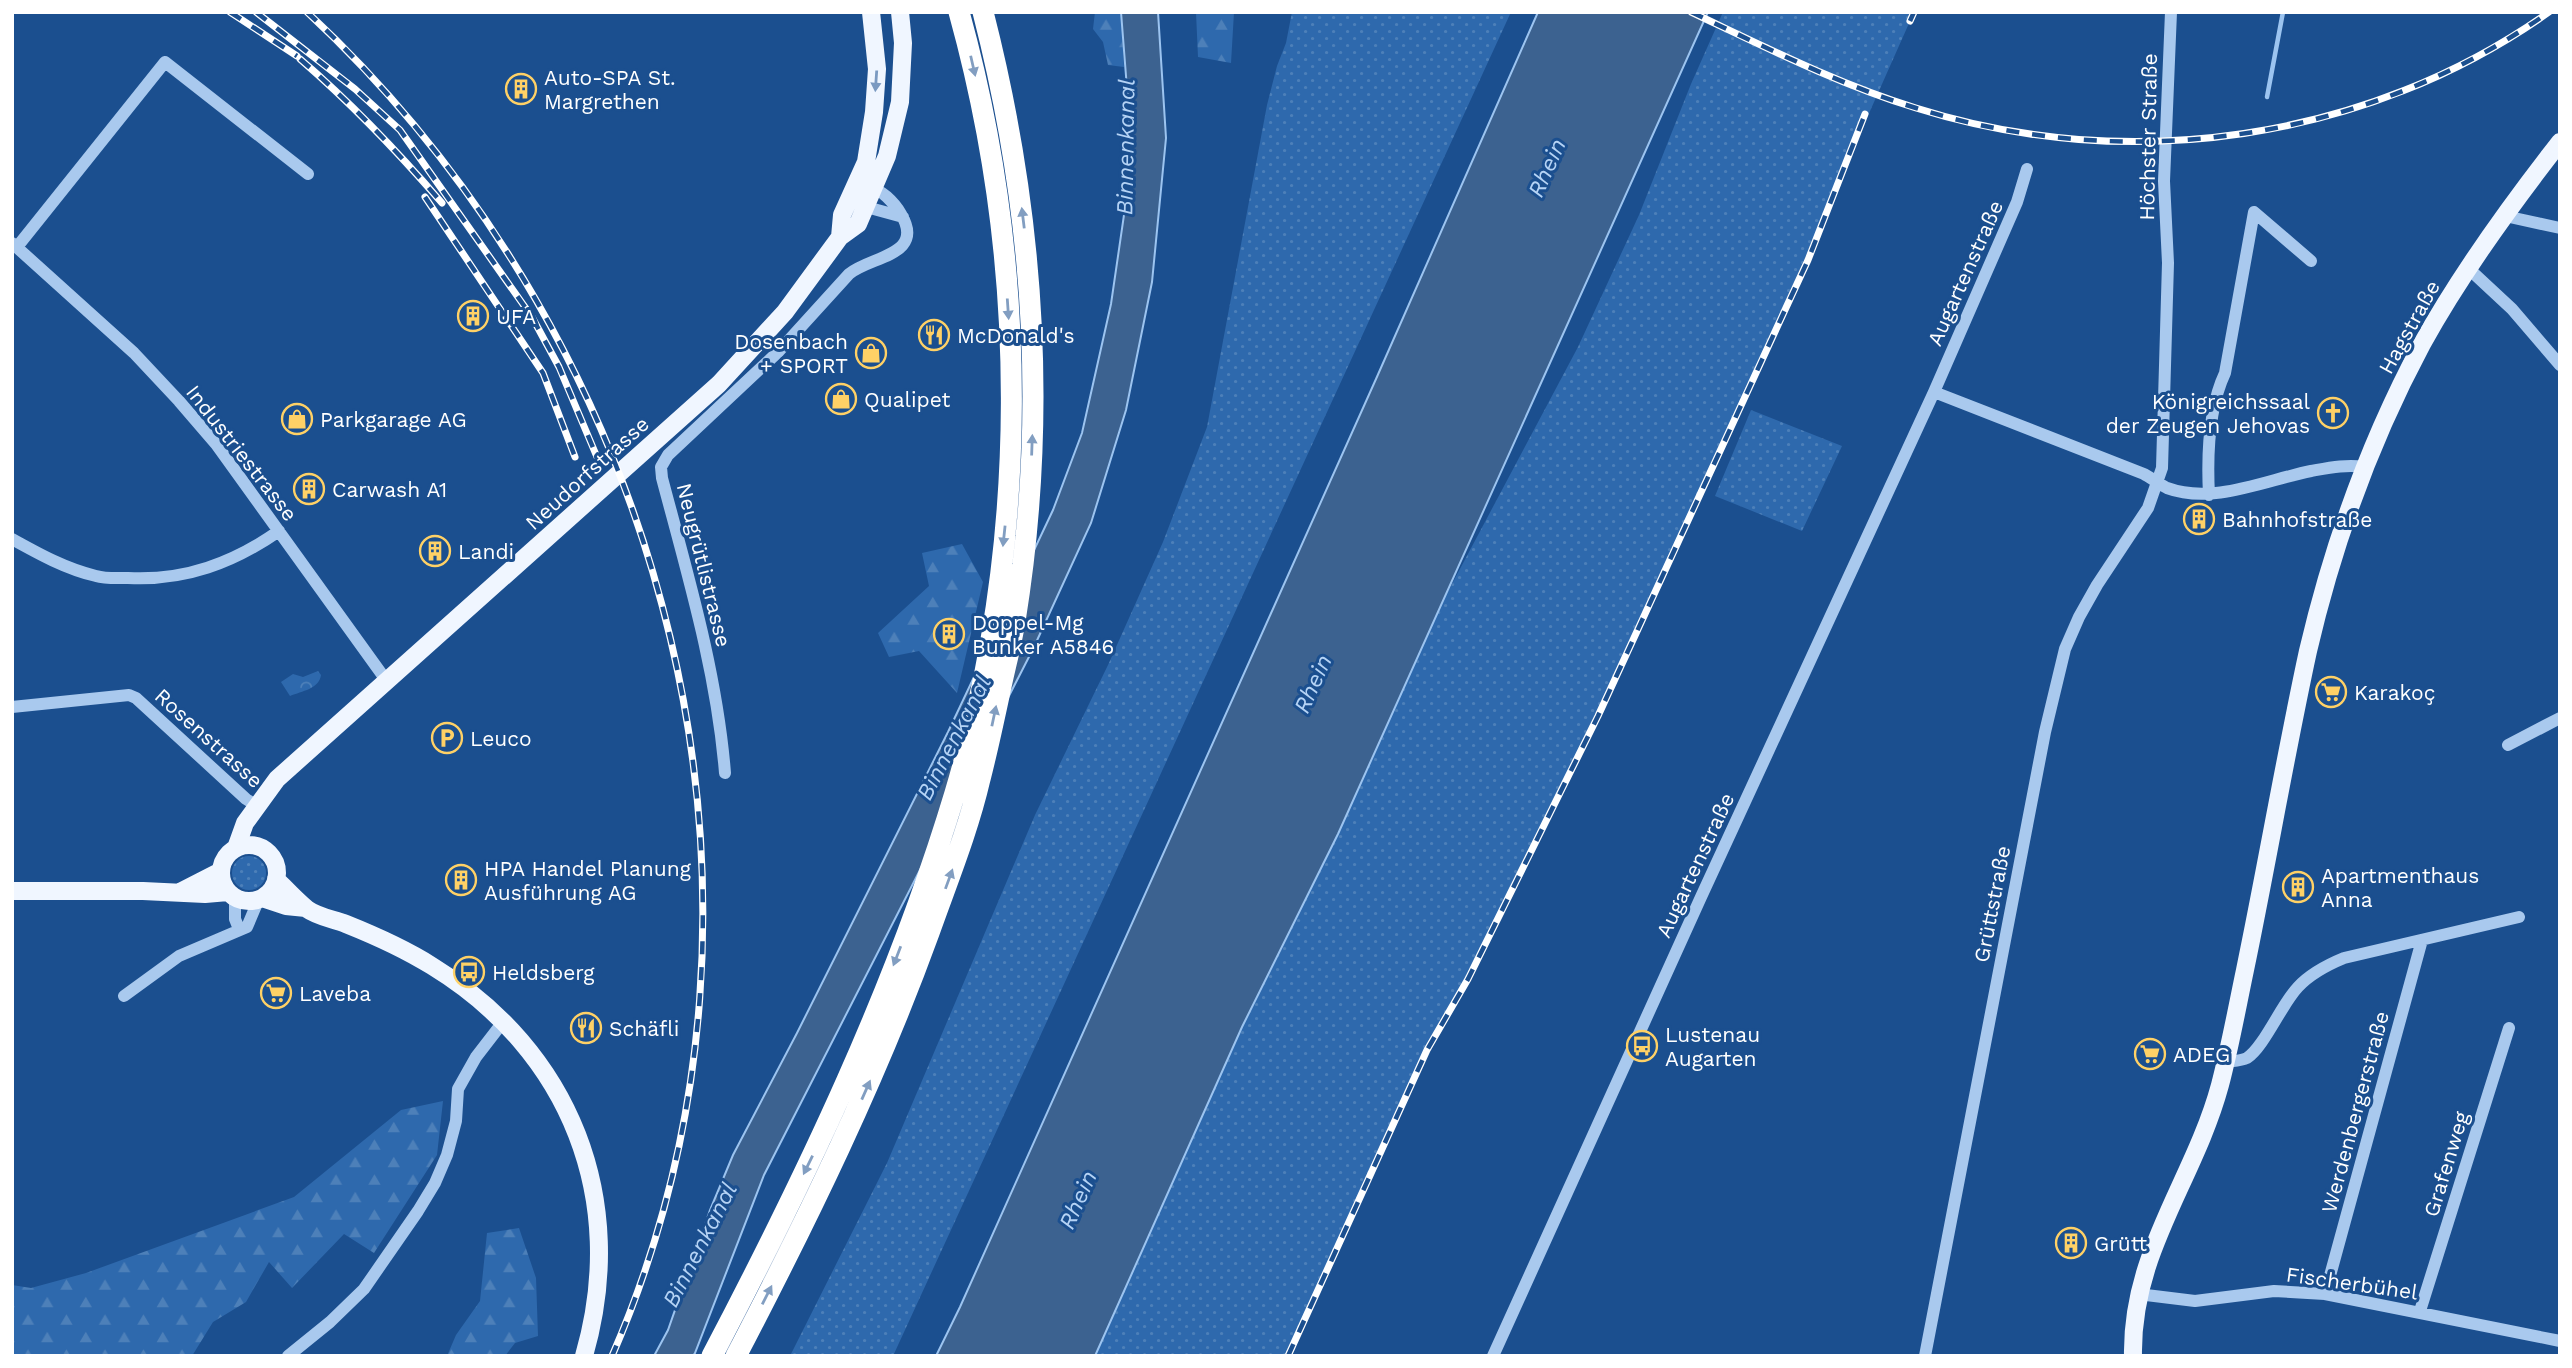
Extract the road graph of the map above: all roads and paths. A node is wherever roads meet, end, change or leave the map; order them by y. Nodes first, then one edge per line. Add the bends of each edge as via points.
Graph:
1 (871, 12) edge
2 (900, 12) edge
3 (959, 12) edge
4 (983, 12) edge
5 (2171, 12) edge
6 (2560, 142) edge
7 (2027, 169) dead end
8 (309, 174) dead end
9 (865, 185) junction
10 (857, 204) junction
11 (2505, 216) junction
12 (902, 217) junction
13 (2560, 228) edge
14 (15, 245) edge
15 (2311, 261) dead end
16 (2469, 269) junction
17 (2560, 365) edge
18 (1934, 392) junction
19 (2364, 467) junction
20 (2159, 483) junction
21 (2208, 495) junction
22 (279, 530) junction
23 (12, 539) edge
24 (386, 680) junction
25 (12, 707) edge
26 (2560, 718) edge
27 (2508, 745) dead end
28 (725, 774) dead end
29 (255, 808) junction
30 (236, 848) junction
31 (262, 848) junction
32 (221, 871) junction
33 (276, 879) junction
34 (12, 891) edge
35 (180, 892) junction
36 (231, 895) junction
37 (260, 899) junction
38 (306, 908) junction
39 (2519, 917) dead end
40 (239, 929) junction
41 (2422, 940) junction
42 (124, 996) dead end
43 (503, 1022) junction
44 (2509, 1028) dead end
45 (2226, 1062) junction
46 (2138, 1294) junction
47 (2325, 1294) junction
48 (2420, 1311) junction
49 (2560, 1341) edge
50 (288, 1356) edge
51 (583, 1356) edge
52 (712, 1356) edge
53 (736, 1356) edge
54 (1493, 1356) edge
55 (1925, 1356) edge
56 (2133, 1356) edge

1 -> 9 main road, Neudorfstrasse via 877,69
2 - 9 main road, Neudorfstrasse via 900,102 887,156
3 -> 52 highway via 993,165 1009,308 1011,400 1005,522 975,712 929,869 843,1092
53 -> 4 highway via 824,1182 904,1002 980,783 1015,624 1033,439 1033,351 1026,241 1010,132
5 - 20 street, Höchster Straße via 2165,181 2165,452
6 - 11 main road, Hagstraße
7 - 18 street, Augartenstraße via 2018,202
8 - 14 street via 165,62
9 - 10 main road, Neudorfstrasse
9 - 12 street via 895,204
10 - 12 street
10 - 24 main road, Neudorfstrasse via 858,224 840,237 785,312 719,384
11 - 13 street
11 - 16 main road, Hagstraße
12 - 28 street, Neugrütlistrasse via 907,228 897,250 849,274 779,351 668,455 661,467 702,630 722,733
14 - 22 street, Industriestrasse via 134,353 179,401
15 - 21 street via 2254,212 2225,373 2218,389 2207,464
16 - 17 street via 2512,309
16 - 19 main road, Hagstraße via 2424,341
18 - 20 street
18 - 54 street, Augartenstraße
19 - 21 street via 2327,468
19 - 45 main road via 2320,597
20 - 21 street
20 - 55 street, Grüttstraße via 2079,617 2060,666
22 - 23 street via 219,565 191,574 144,579 98,577 48,559
22 - 24 street, Industriestrasse
24 - 29 main road, Neudorfstrasse via 277,779
25 - 29 street, Rosenstrasse via 129,695
26 - 27 street
29 - 30 main road, Neudorfstrasse
29 - 31 main road
30 - 31 main road
30 - 32 main road
31 - 33 main road via 272,858
32 - 35 main road
32 - 36 main road
33 - 37 main road
33 - 38 main road
34 - 35 main road
35 - 36 main road
36 - 37 main road via 244,901
36 - 40 street
37 - 38 main road
37 - 40 street via 247,927
38 - 43 main road via 432,965
39 - 41 street
40 - 42 street via 178,956
41 - 45 street via 2324,967 2284,1003 2254,1052 2244,1060
41 - 47 street, Werdenbergerstraße
43 - 50 street via 458,1089 447,1155 418,1211 364,1289
43 - 51 main road via 558,1093 594,1189 600,1263 592,1328
44 - 48 street, Grafenweg
45 - 46 main road via 2198,1149 2153,1244
46 - 47 street, Fischerbühel via 2195,1301 2274,1291
46 - 56 main road
47 - 48 street, Fischerbühel
48 - 49 street, Fischerbühel

